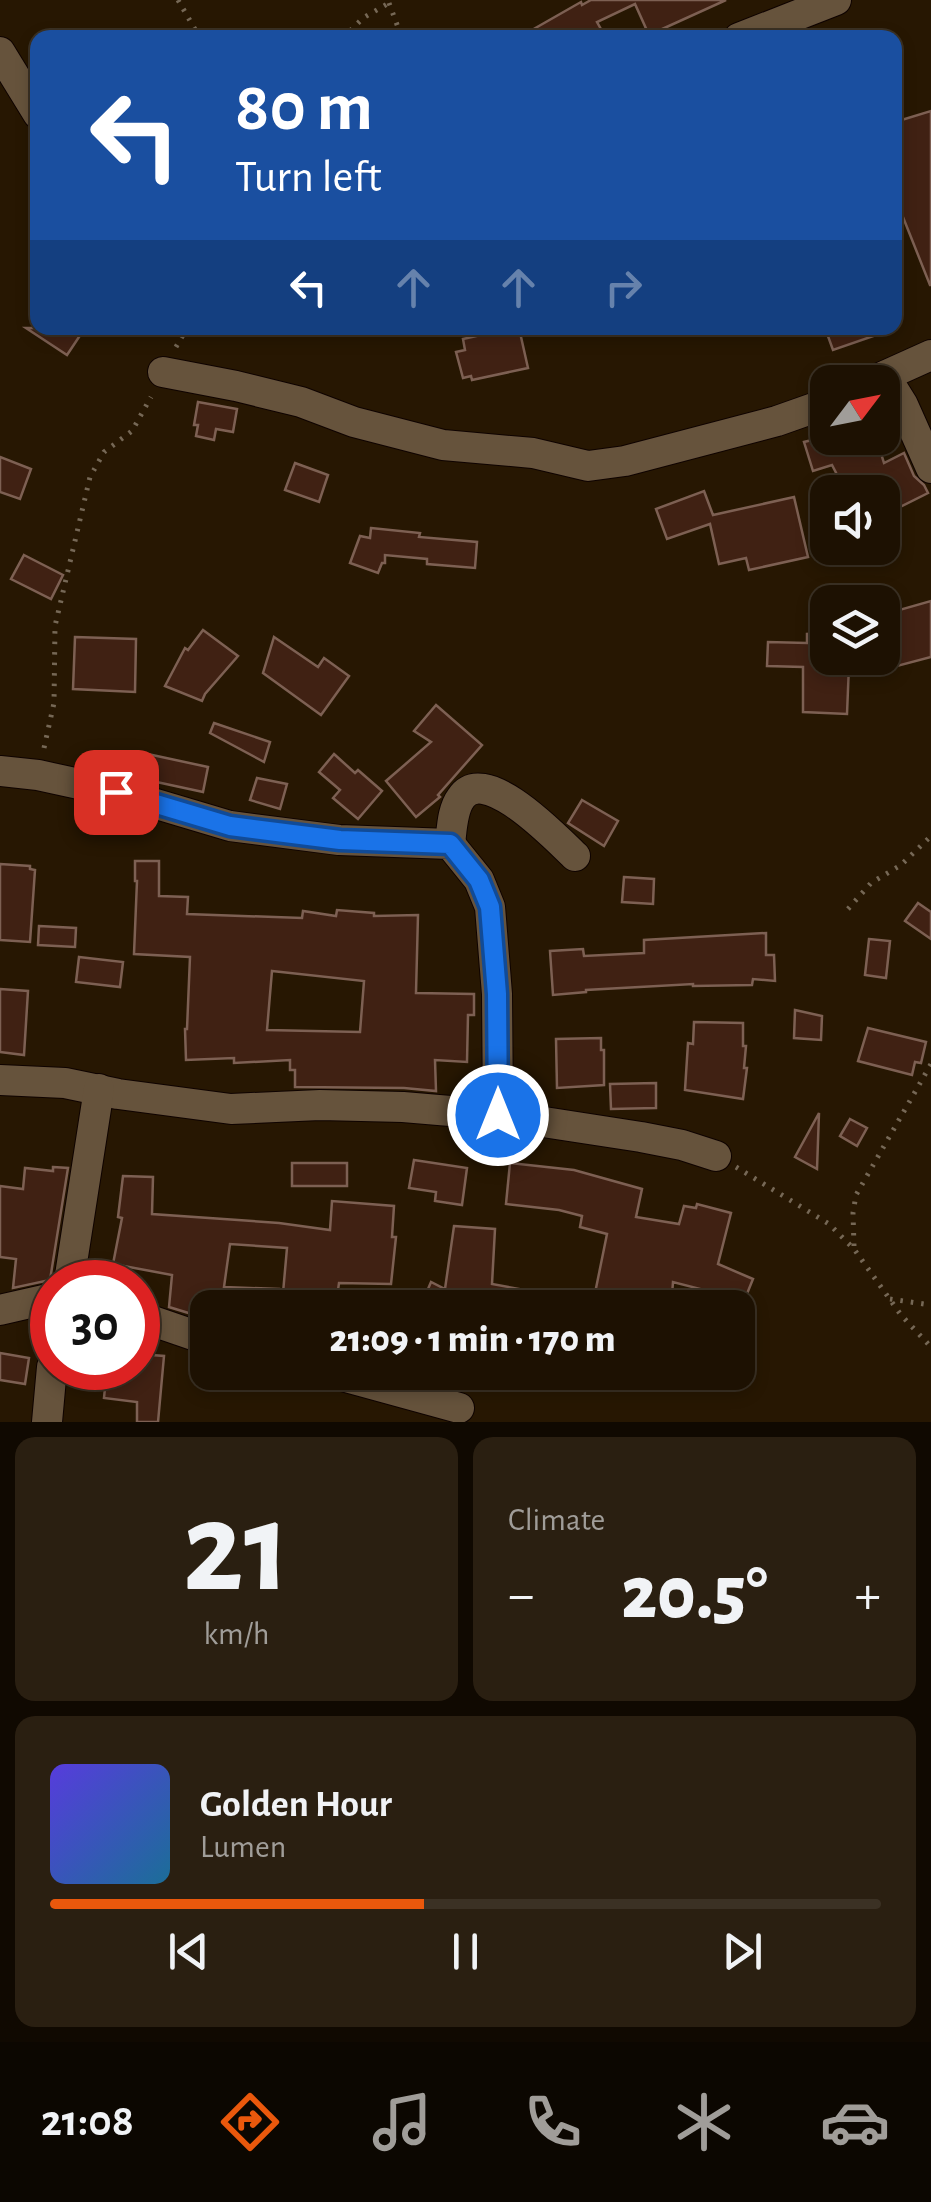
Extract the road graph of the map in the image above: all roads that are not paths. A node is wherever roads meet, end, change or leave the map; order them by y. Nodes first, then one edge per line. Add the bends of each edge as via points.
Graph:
1 (836, 0) edge
2 (759, 30) edge
3 (0, 52) edge
4 (30, 101) edge
5 (931, 355) edge
6 (900, 369) edge
7 (163, 372) road end
8 (900, 402) edge
9 (810, 409) edge
10 (931, 468) edge
11 (0, 772) edge
12 (450, 844) junction
13 (576, 856) dead end
14 (0, 1080) edge
15 (99, 1089) junction
16 (498, 1115) junction
17 (716, 1156) road end
18 (72, 1260) edge
19 (30, 1303) edge
20 (0, 1310) edge
21 (160, 1324) edge
22 (190, 1334) edge
23 (50, 1390) edge
24 (394, 1390) edge
25 (459, 1408) dead end
26 (47, 1422) edge

1 - 2 street
3 - 4 street
5 - 6 street
7 - 9 street via 301,402 444,445 588,466 625,462
8 - 10 street
11 - 12 street via 116,792 230,826
12 - 13 street via 460,798 477,787 519,807
12 - 16 street via 479,880 490,907
14 - 15 street
15 - 16 street via 231,1109 320,1104
15 - 18 street
16 - 17 street via 640,1136
19 - 20 street
21 - 22 street
23 - 26 street
24 - 25 street

